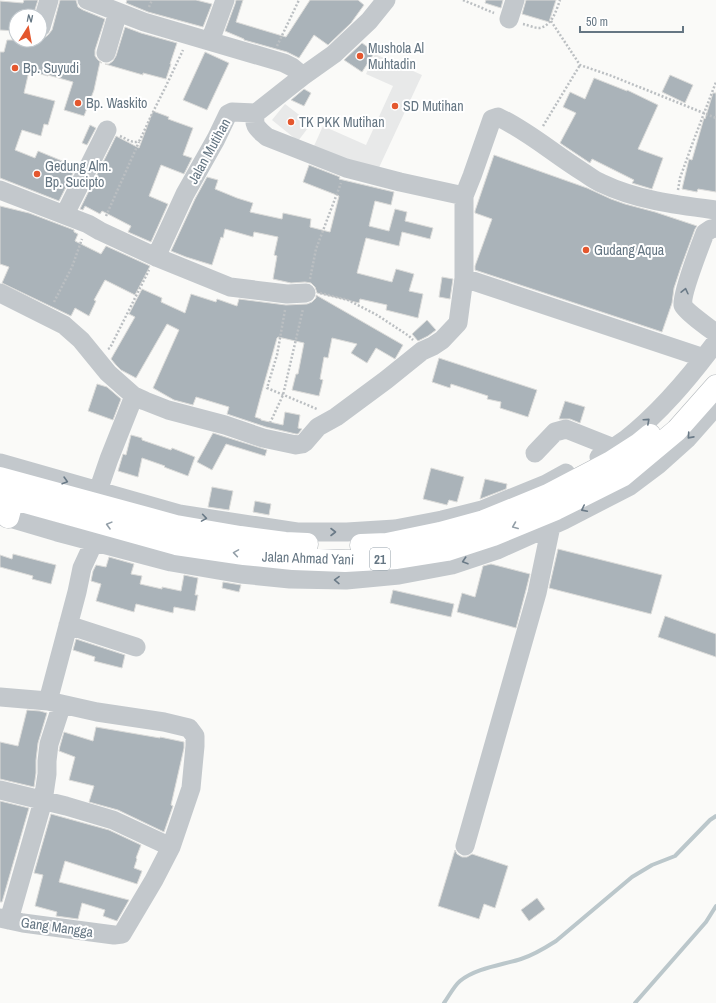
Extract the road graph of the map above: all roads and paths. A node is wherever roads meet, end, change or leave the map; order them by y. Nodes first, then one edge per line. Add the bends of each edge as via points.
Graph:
1 (87, 0) edge
2 (225, 0) edge
3 (299, 0) edge
4 (386, 0) edge
5 (515, 0) edge
6 (118, 12) junction
7 (509, 19) dead end
8 (551, 21) dead end
9 (190, 35) junction
10 (210, 41) junction
11 (106, 53) dead end
12 (271, 59) junction
13 (580, 65) junction
14 (303, 76) junction
15 (716, 82) edge
16 (256, 113) junction
17 (704, 113) junction
18 (716, 118) edge
19 (107, 130) joint
20 (536, 139) junction
21 (140, 140) junction
22 (0, 190) edge
23 (464, 196) junction
24 (674, 204) junction
25 (716, 210) edge
26 (65, 214) junction
27 (94, 228) junction
28 (716, 228) edge
29 (156, 257) junction
30 (464, 278) junction
31 (0, 293) edge
32 (306, 293) joint
33 (287, 294) junction
34 (46, 316) junction
35 (716, 334) edge
36 (81, 340) junction
37 (716, 342) edge
38 (422, 351) junction
39 (710, 364) edge
40 (716, 386) edge
41 (283, 395) junction
42 (134, 396) junction
43 (716, 406) edge
44 (336, 416) junction
45 (263, 438) junction
46 (614, 448) junction
47 (535, 453) dead end
48 (0, 463) edge
49 (0, 478) edge
50 (40, 482) junction
51 (98, 491) junction
52 (5, 506) edge
53 (551, 526) junction
54 (94, 542) junction
55 (68, 625) junction
56 (136, 647) dead end
57 (0, 697) edge
58 (55, 703) junction
59 (0, 790) edge
60 (43, 801) junction
61 (171, 846) junction
62 (465, 846) dead end
63 (4, 919) edge

1 - 6 street
2 - 10 street
3 - 12 path
4 - 14 street via 369,21 334,54
5 - 7 street
6 - 9 street
6 - 11 street
8 - 13 path
9 - 10 street
9 - 21 path
10 - 12 street
12 - 14 street via 292,67
13 - 17 path
13 - 20 path
14 - 16 street
15 - 17 path
16 - 23 street via 254,120 257,128 267,137 346,168
16 - 29 street, Jalan Mutihan via 228,114 185,194
17 - 18 path
17 - 24 path via 680,178
19 - 21 path via 134,142
19 - 26 street
20 - 23 street via 506,120 498,117 492,119
20 - 24 street via 600,182 626,194
21 - 27 path via 119,185
22 - 26 street
23 - 30 street
24 - 25 street
26 - 27 street
27 - 29 street
27 - 34 path
35 -> 28 street via 683,304 684,293 705,233
29 - 33 street via 230,286
29 - 36 path via 110,348
30 - 38 street via 458,323 442,340
30 - 39 street
31 - 34 street
32 - 33 street
32 - 38 path via 317,292 348,300 409,336
33 - 41 path via 277,355 267,388
34 - 36 street via 64,325
36 - 42 street via 108,373
37 - 39 street
38 - 44 street
46 -> 39 street
39 - 50 highway, Jalan Ahmad Yani / 21 via 670,419 611,462 548,495 484,521 387,544 339,546 285,543 176,526
40 -> 52 highway, Jalan Ahmad Yani / 21 via 677,430 622,476 556,509 493,535 447,550 397,558 345,561 293,559 176,544
41 - 44 path
41 - 45 path
42 - 45 street via 168,410
42 - 51 street
43 -> 53 street via 687,439 630,486
44 - 45 street via 318,427 302,444
46 - 47 street via 566,429 555,432
51 -> 46 street via 179,514 297,532 395,529 482,510 546,484
48 - 50 street
49 - 50 highway, Jalan Ahmad Yani / 21
50 -> 51 street
52 - 54 street
53 -> 54 street via 497,550 452,565 399,576 346,580 290,579 241,574 171,562
53 - 62 street via 537,593
54 - 55 street via 82,568
55 - 56 street
55 - 58 street
57 - 58 street
58 - 60 street
58 - 61 street via 189,728 195,736 190,788
59 - 60 street
60 - 61 street via 113,820
60 - 63 street
61 - 63 street, Gang Mangga via 122,934 114,935

